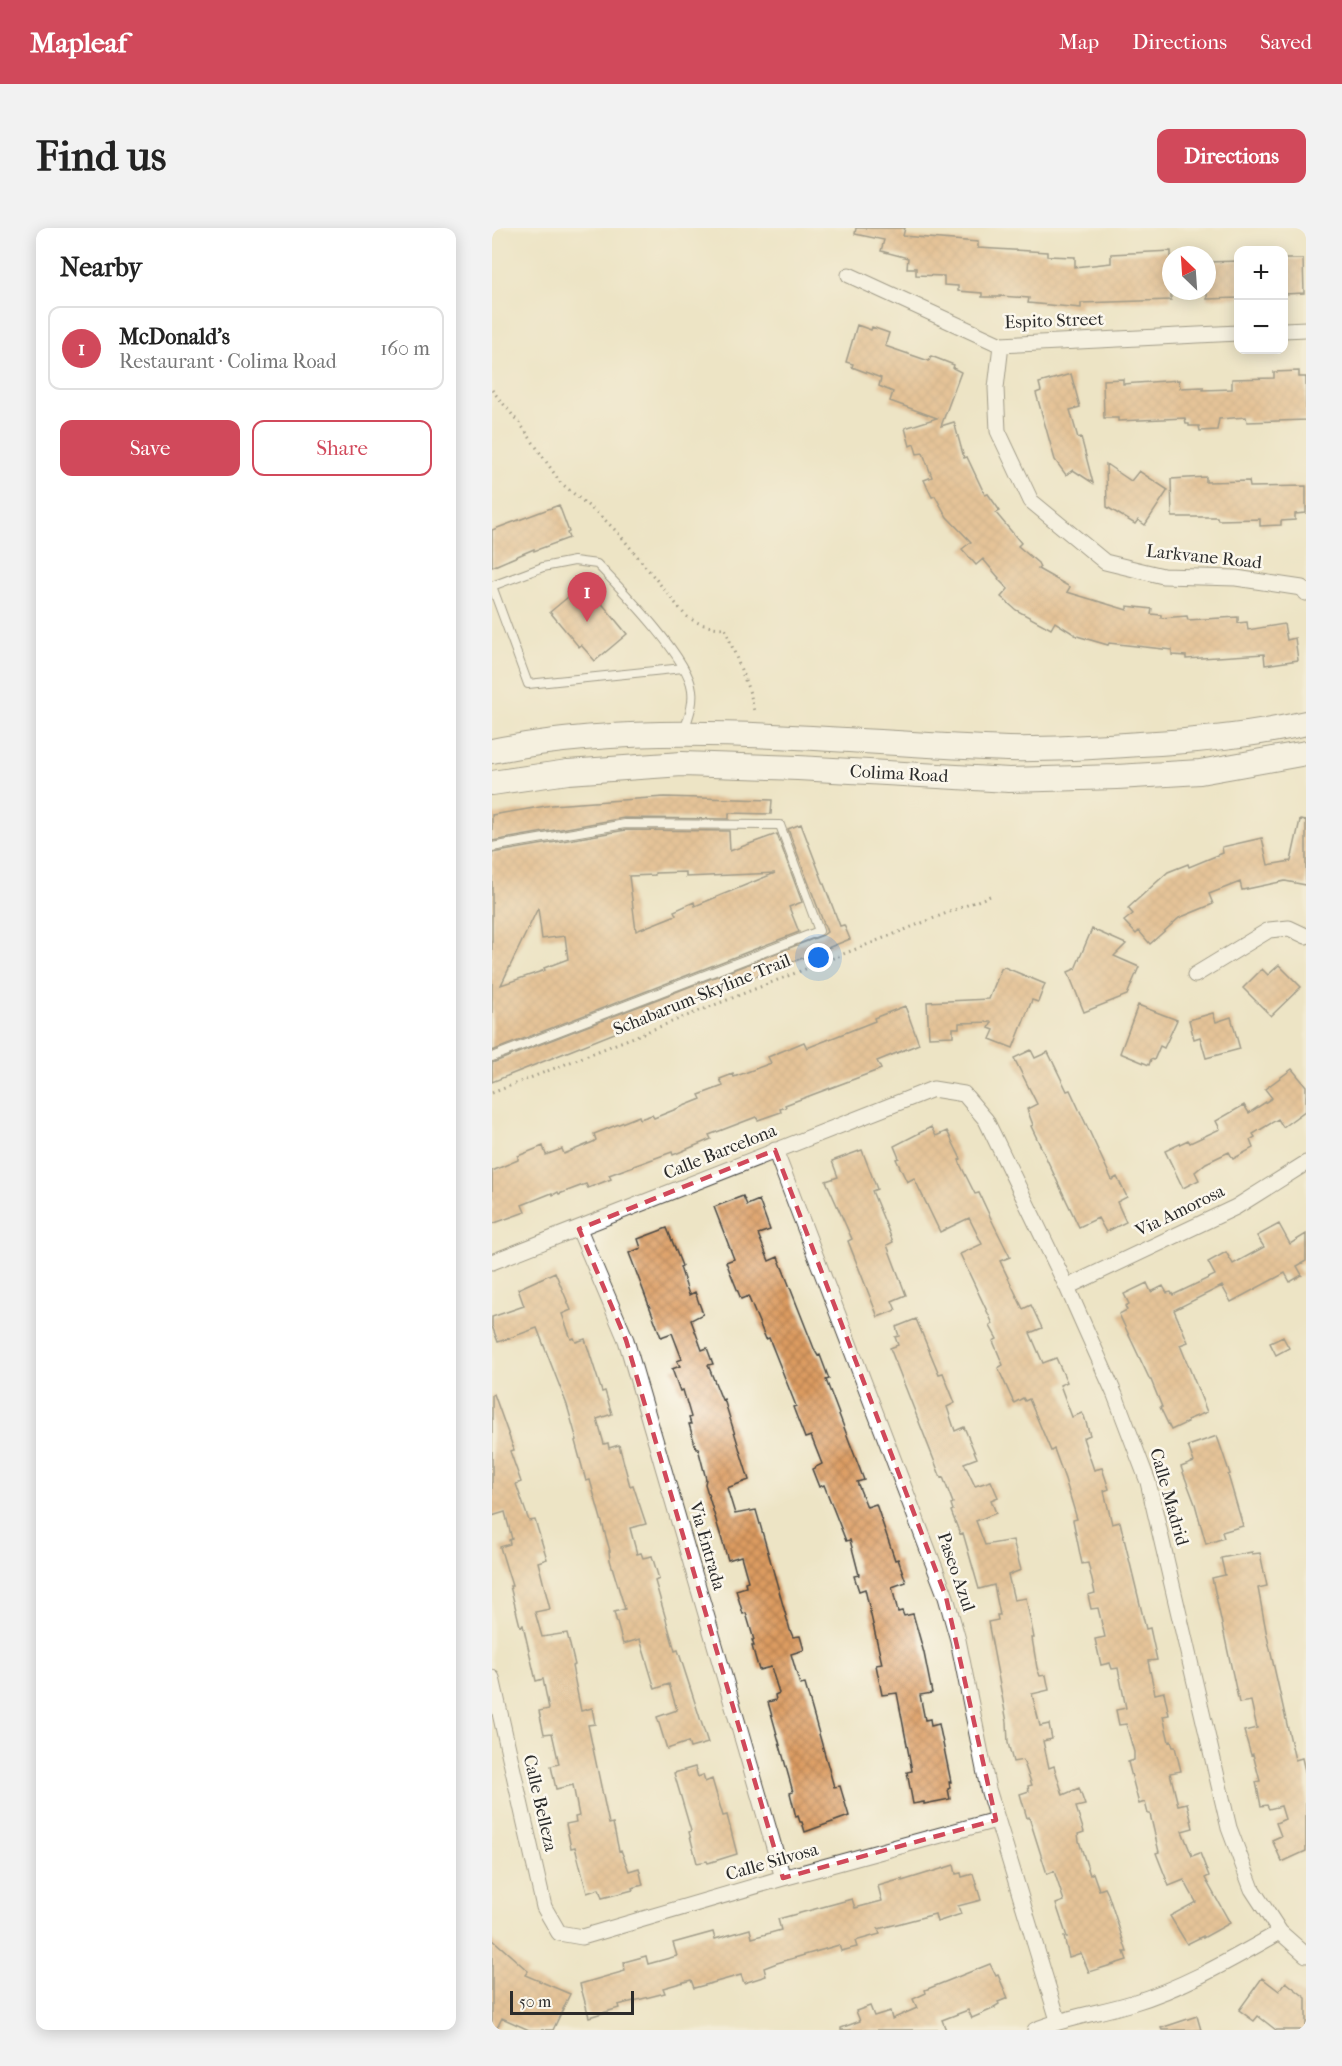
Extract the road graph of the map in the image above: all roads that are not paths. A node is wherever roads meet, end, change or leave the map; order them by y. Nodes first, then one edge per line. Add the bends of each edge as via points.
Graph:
1 (849, 275) dead end
2 (1306, 329) edge
3 (1288, 330) edge
4 (1234, 333) edge
5 (1001, 345) junction
6 (492, 586) edge
7 (1305, 589) edge
8 (683, 668) junction
9 (1306, 723) edge
10 (684, 733) junction
11 (492, 751) edge
12 (1306, 753) edge
13 (682, 764) junction
14 (492, 783) edge
15 (492, 847) edge
16 (1306, 936) edge
17 (1195, 975) dead end
18 (492, 1057) edge
19 (964, 1094) joint
20 (775, 1150) junction
21 (1306, 1163) edge
22 (579, 1229) junction
23 (492, 1262) edge
24 (1067, 1287) junction
25 (492, 1678) edge
26 (996, 1820) junction
27 (783, 1878) junction
28 (1280, 1932) junction
29 (559, 1933) joint
30 (1306, 1955) edge
31 (1058, 2020) junction
32 (1035, 2030) edge

1 - 5 street, Espito Street
2 - 3 street
4 - 5 street, Espito Street
5 - 7 street, Larkvane Road via 996,388 998,431 1031,501 1105,562 1163,576 1236,578
6 - 8 lane via 543,567 574,561 597,564 663,639
6 - 8 lane via 528,684
8 - 10 lane via 692,691
9 - 10 main road, Colima Road via 1201,740 1021,749
10 - 11 main road, Colima Road
10 - 13 main road
12 - 13 main road, Colima Road via 1200,772 1009,780
13 - 14 main road, Colima Road via 568,772
15 - 18 lane via 624,824 780,825 819,931
16 - 17 street via 1288,928 1269,930
19 - 20 street, Calle Barcelona via 933,1089
19 - 24 street, Calle Madrid via 986,1120
20 - 22 street, Calle Barcelona
20 - 26 street, Paseo Azul via 946,1597
21 - 24 street, Via Amorosa via 1236,1207
22 - 23 street, Calle Barcelona
22 - 27 street, Via Entrada via 627,1341
24 - 28 street, Calle Madrid via 1148,1482 1229,1828 1252,1889
25 - 29 street, Calle Belleza via 544,1907
26 - 27 street, Calle Silvosa
26 - 31 street, Paseo Azul
27 - 29 street, Calle Silvosa via 582,1937
28 - 30 street, Calle Madrid
28 - 31 street via 1172,1989 1132,2003
31 - 32 street

